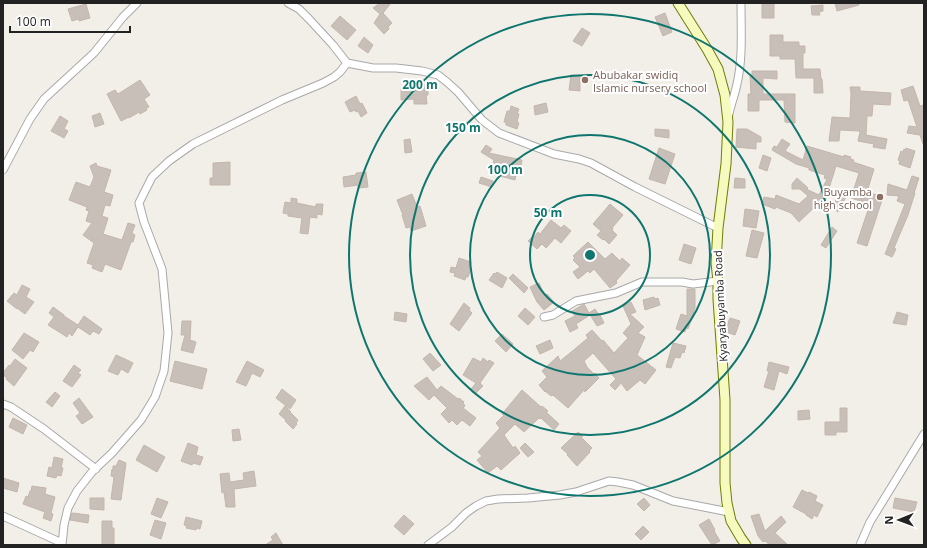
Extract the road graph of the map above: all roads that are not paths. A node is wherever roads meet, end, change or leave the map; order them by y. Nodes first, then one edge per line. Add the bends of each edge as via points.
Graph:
1 (137, 3) edge
2 (288, 3) edge
3 (678, 3) edge
4 (741, 3) edge
5 (346, 63) junction
6 (728, 122) junction
7 (3, 170) edge
8 (718, 228) junction
9 (718, 281) junction
10 (544, 317) dead end
11 (3, 404) edge
12 (924, 434) edge
13 (96, 469) junction
14 (729, 512) junction
15 (3, 516) edge
16 (62, 544) edge
17 (428, 545) edge
18 (746, 545) edge
19 (860, 545) edge

1 - 7 street via 94,53 44,99 30,119
2 - 5 street via 309,19
3 - 6 street, Kyaryabuyamba Road via 718,69 725,95
4 - 6 street via 741,53
5 - 8 street via 438,75 499,134 554,154 591,163
5 - 13 street via 334,77 193,144 152,177 139,203 162,269 168,334 164,370 155,397 141,420
6 - 8 street, Kyaryabuyamba Road
8 - 9 street, Kyaryabuyamba Road
9 - 10 street via 693,284 642,282 616,293 576,301 553,315
9 - 14 street, Kyaryabuyamba Road via 725,400 725,482
11 - 13 street via 44,429
12 - 19 street via 870,522
13 - 16 street via 77,491 68,508
14 - 17 street via 673,501 633,485 609,481 576,492 486,501 466,513
14 - 18 street, Kyaryabuyamba Road via 731,521
15 - 16 street

